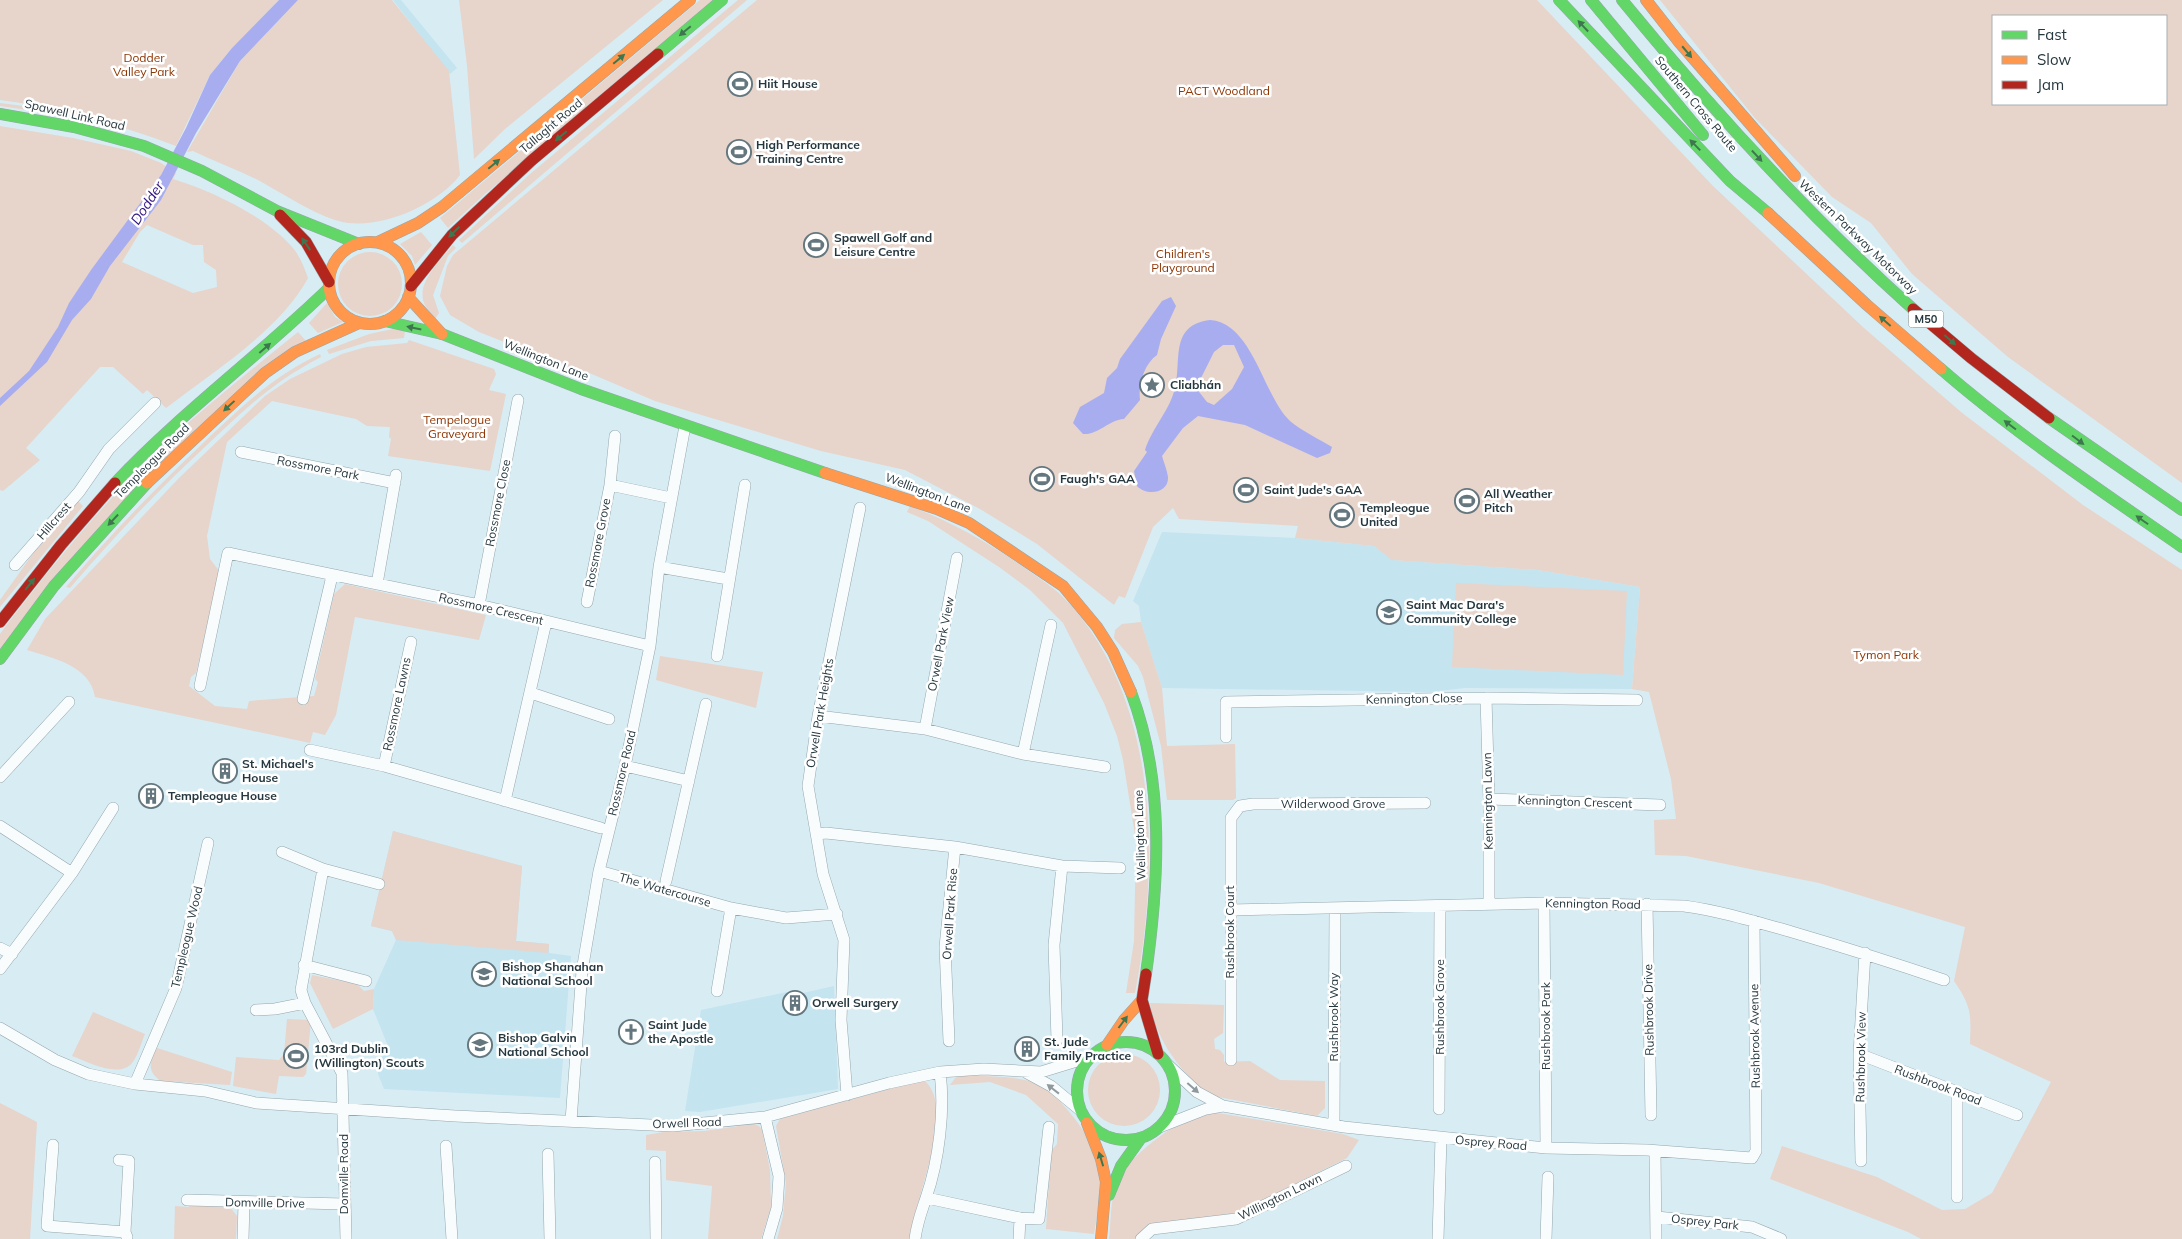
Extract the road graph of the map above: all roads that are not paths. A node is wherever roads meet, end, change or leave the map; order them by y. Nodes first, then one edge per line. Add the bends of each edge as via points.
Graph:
1 (690, 0) edge
2 (722, 0) edge
3 (1559, 0) edge
4 (1591, 0) edge
5 (1622, 0) edge
6 (1635, 0) edge
7 (1646, 0) edge
8 (1701, 93) junction
9 (0, 114) edge
10 (1805, 188) dead end
11 (1817, 201) dead end
12 (277, 211) junction
13 (1782, 224) junction
14 (378, 242) junction
15 (359, 244) junction
16 (329, 285) junction
17 (410, 291) junction
18 (1896, 293) junction
19 (385, 321) junction
20 (359, 323) junction
21 (442, 334) junction
22 (518, 400) dead end
23 (155, 403) dead end
24 (685, 426) junction
25 (615, 436) dead end
26 (241, 452) dead end
27 (610, 485) junction
28 (745, 485) dead end
29 (79, 492) junction
30 (671, 498) junction
31 (93, 507) junction
32 (860, 508) dead end
33 (2182, 510) edge
34 (2182, 547) edge
35 (958, 558) dead end
36 (15, 565) dead end
37 (659, 567) junction
38 (332, 576) junction
39 (728, 579) junction
40 (377, 584) junction
41 (587, 602) dead end
42 (479, 605) junction
43 (0, 622) edge
44 (546, 622) junction
45 (1051, 625) dead end
46 (411, 642) dead end
47 (650, 646) junction
48 (717, 656) dead end
49 (0, 659) edge
50 (200, 686) dead end
51 (531, 693) junction
52 (1486, 698) junction
53 (304, 699) dead end
54 (1637, 700) dead end
55 (69, 702) dead end
56 (706, 704) dead end
57 (818, 716) junction
58 (609, 719) dead end
59 (924, 729) junction
60 (1226, 737) dead end
61 (310, 750) dead end
62 (1023, 754) junction
63 (384, 766) junction
64 (625, 766) junction
65 (1105, 767) dead end
66 (0, 777) edge
67 (689, 781) junction
68 (1489, 799) junction
69 (505, 801) junction
70 (1425, 804) dead end
71 (1660, 805) dead end
72 (1240, 806) joint
73 (113, 808) dead end
74 (0, 826) edge
75 (601, 828) dead end
76 (817, 834) junction
77 (208, 843) dead end
78 (956, 847) junction
79 (282, 852) dead end
80 (1062, 866) junction
81 (1120, 868) dead end
82 (323, 869) junction
83 (599, 871) junction
84 (72, 873) junction
85 (666, 881) dead end
86 (379, 884) dead end
87 (1544, 903) junction
88 (1489, 904) junction
89 (1647, 904) junction
90 (1440, 906) junction
91 (731, 908) junction
92 (1334, 909) junction
93 (1231, 910) junction
94 (837, 914) junction
95 (1754, 921) junction
96 (0, 948) edge
97 (1865, 953) junction
98 (12, 954) junction
99 (304, 965) junction
100 (0, 969) edge
101 (1944, 980) dead end
102 (366, 981) dead end
103 (717, 991) dead end
104 (1142, 1000) junction
105 (305, 1002) junction
106 (256, 1010) dead end
107 (0, 1028) edge
108 (1057, 1040) dead end
109 (949, 1041) dead end
110 (1107, 1045) junction
111 (1158, 1054) junction
112 (1859, 1054) junction
113 (1090, 1058) junction
114 (1231, 1060) dead end
115 (1167, 1064) junction
116 (1023, 1071) junction
117 (940, 1072) junction
118 (135, 1084) junction
119 (1957, 1092) junction
120 (847, 1095) junction
121 (1223, 1106) junction
122 (344, 1109) junction
123 (1439, 1109) dead end
124 (1083, 1115) junction
125 (1651, 1115) dead end
126 (2018, 1115) dead end
127 (764, 1117) junction
128 (571, 1121) junction
129 (1334, 1125) junction
130 (1049, 1127) dead end
131 (1160, 1127) junction
132 (1140, 1138) junction
133 (1441, 1138) junction
134 (52, 1145) dead end
135 (446, 1146) dead end
136 (1546, 1148) junction
137 (1655, 1151) junction
138 (1756, 1151) joint
139 (548, 1154) dead end
140 (119, 1160) dead end
141 (1861, 1161) dead end
142 (655, 1162) dead end
143 (1346, 1166) dead end
144 (1548, 1178) dead end
145 (1957, 1197) dead end
146 (927, 1198) junction
147 (187, 1200) dead end
148 (1106, 1201) junction
149 (244, 1203) junction
150 (344, 1204) junction
151 (1656, 1217) junction
152 (1020, 1218) junction
153 (126, 1235) edge
154 (242, 1239) edge
155 (346, 1239) edge
156 (452, 1239) edge
157 (550, 1239) edge
158 (656, 1239) edge
159 (768, 1239) edge
160 (915, 1239) edge
161 (1019, 1239) edge
162 (1101, 1239) edge
163 (1141, 1239) edge
164 (1438, 1239) edge
165 (1546, 1239) edge
166 (1656, 1239) edge
167 (1781, 1239) edge

14 -> 1 main road, Tallaght Road via 418,223 442,207
2 -> 17 main road, Tallaght Road via 531,161 452,235
13 -> 3 main road, M50 via 1730,182
4 - 13 main road, Southern Cross Route / M50 via 1690,120
5 - 8 main road, Western Parkway Motorway / M50
6 - 8 main road, M50
7 -> 10 main road
8 -> 18 main road, Western Parkway Motorway / M50 via 1797,199
9 - 12 main road, Spawell Link Road via 74,127 144,146 202,171
11 - 18 main road, M50
12 - 15 main road
16 -> 12 main road via 306,242
34 -> 13 main road, M50 via 2068,469 1971,395 1867,305
14 - 15 main road
14 - 17 main road via 399,254 408,269
15 - 16 main road via 341,254 335,262
16 - 20 main road via 332,300 339,310
31 -> 16 main road, Templeogue Road via 177,423 301,317
17 - 19 main road via 401,309
17 - 21 main road, Wellington Lane
18 -> 33 main road, Western Parkway Motorway / M50 via 1971,358 2105,460
19 - 20 main road
21 -> 19 main road, Wellington Lane
20 -> 49 main road, Templeogue Road via 295,352 265,373 211,422 144,486 95,539 54,586
21 - 24 main road, Wellington Lane
22 - 42 street, Rossmore Close
23 - 29 street via 109,449
24 - 30 street, Rossmore Road
24 - 104 main road, Wellington Lane via 937,509 969,523 1063,586 1082,607 1113,652 1128,683 1150,760 1156,842 1155,910
25 - 27 street, Rossmore Grove
26 - 40 street, Rossmore Park via 396,480
27 - 30 street, Rossmore Grove
27 - 41 street, Rossmore Grove
28 - 39 street
29 - 31 street, Hillcrest
29 - 36 street, Hillcrest
30 - 37 street, Rossmore Road
43 -> 31 main road, Templeogue Road
32 - 57 street, Orwell Park Heights
35 - 59 street, Orwell Park View
37 - 39 street
37 - 47 street, Rossmore Road
38 - 40 street, Rossmore Crescent
38 - 50 street, Rossmore Crescent via 228,554
38 - 53 street
39 - 48 street
40 - 42 street, Rossmore Crescent
42 - 44 street, Rossmore Crescent
44 - 47 street, Rossmore Crescent
44 - 51 street
45 - 62 street
46 - 63 street, Rossmore Lawns
47 - 64 street, Rossmore Road
51 - 58 street
51 - 69 street
52 - 54 street, Kennington Close
52 - 60 street, Kennington Close via 1226,702
52 - 68 street, Kennington Lawn
55 - 66 street
56 - 67 street
57 - 59 street
57 - 76 street, Orwell Park Heights via 808,786
59 - 62 street
61 - 63 street, Rossmore Lawns
62 - 65 street
63 - 69 street, Rossmore Lawns
64 - 67 street
64 - 83 street, Rossmore Road
67 - 85 street
68 - 71 street, Kennington Crescent
68 - 88 street, Kennington Lawn
69 - 75 street, Rossmore Lawns
70 - 72 street, Wilderwood Grove
72 - 93 street, Rushbrook Court via 1231,818
73 - 84 street
74 - 84 street
76 - 78 street
76 - 94 street, Orwell Park Heights via 824,874
77 - 118 street, Templeogue Wood via 176,988
78 - 80 street
78 - 109 street, Orwell Park Rise via 946,947
79 - 82 street
80 - 81 street
80 - 108 street via 1054,945
82 - 86 street
82 - 99 street
83 - 91 street, The Watercourse
83 - 128 street, Rossmore Road via 582,971
84 - 98 street
87 - 88 street, Kennington Road
87 - 89 street, Kennington Road
87 - 136 street, Rushbrook Park
88 - 90 street, Kennington Road
89 - 95 street, Kennington Road via 1706,909
89 - 125 street, Rushbrook Drive
90 - 92 street, Kennington Road
90 - 123 street, Rushbrook Grove
91 - 94 street, The Watercourse via 786,918
91 - 103 street
92 - 93 street, Kennington Road
92 - 129 street, Rushbrook Way
93 - 114 street, Rushbrook Court
94 - 120 street, Orwell Park Heights via 844,940 841,1020
95 - 97 street, Kennington Road
95 - 138 street, Rushbrook Avenue
96 - 98 street
97 - 101 street, Kennington Road
97 - 112 street, Rushbrook View
98 - 100 street
99 - 102 street
99 - 105 street via 301,990
110 -> 104 main road
104 - 111 main road, Wellington Lane
105 - 106 street
105 - 122 street, Domville Road via 342,1073
107 - 118 street via 55,1060 88,1074
110 - 111 main road via 1134,1042
110 - 113 main road
111 - 115 main road
112 - 119 street, Rushbrook Road
112 - 141 street, Rushbrook View
113 - 116 street, Orwell Road via 1041,1072
113 - 124 main road via 1078,1078 1077,1097
115 -> 121 street, Osprey Road via 1197,1092
115 - 131 main road via 1174,1079 1175,1097
116 - 117 street, Orwell Road via 984,1068
124 -> 116 street, Orwell Road via 1051,1086
117 - 120 street, Orwell Road
117 - 146 street via 943,1101
118 - 122 street via 205,1091 256,1103
119 - 126 street, Rushbrook Road
119 - 145 street
120 - 127 street, Orwell Road
121 - 129 street, Osprey Road
121 - 131 street, Osprey Road via 1206,1109
122 - 128 street, Orwell Road
122 - 150 street, Domville Road
124 - 132 main road via 1101,1134 1124,1140
148 -> 124 main road via 1101,1159
127 - 128 street, Orwell Road via 673,1126
127 - 159 street via 779,1176 777,1208
129 - 133 street, Osprey Road
130 - 152 street via 1039,1219
131 - 132 main road
132 - 148 main road via 1120,1166
133 - 136 street, Osprey Road
133 - 164 street
134 - 153 street via 47,1226
135 - 156 street
136 - 137 street, Osprey Road
137 - 138 street, Osprey Road via 1747,1160
137 - 151 street
139 - 157 street
140 - 153 street via 129,1161
142 - 158 street
143 - 163 street, Willington Lawn via 1236,1219 1152,1229
144 - 165 street
146 - 152 street
146 - 160 street via 918,1219
147 - 149 street, Domville Drive
148 - 162 main road
149 - 150 street, Domville Drive
149 - 154 street
150 - 155 street, Domville Road
151 - 166 street
151 - 167 street, Osprey Park via 1752,1227
152 - 161 street

